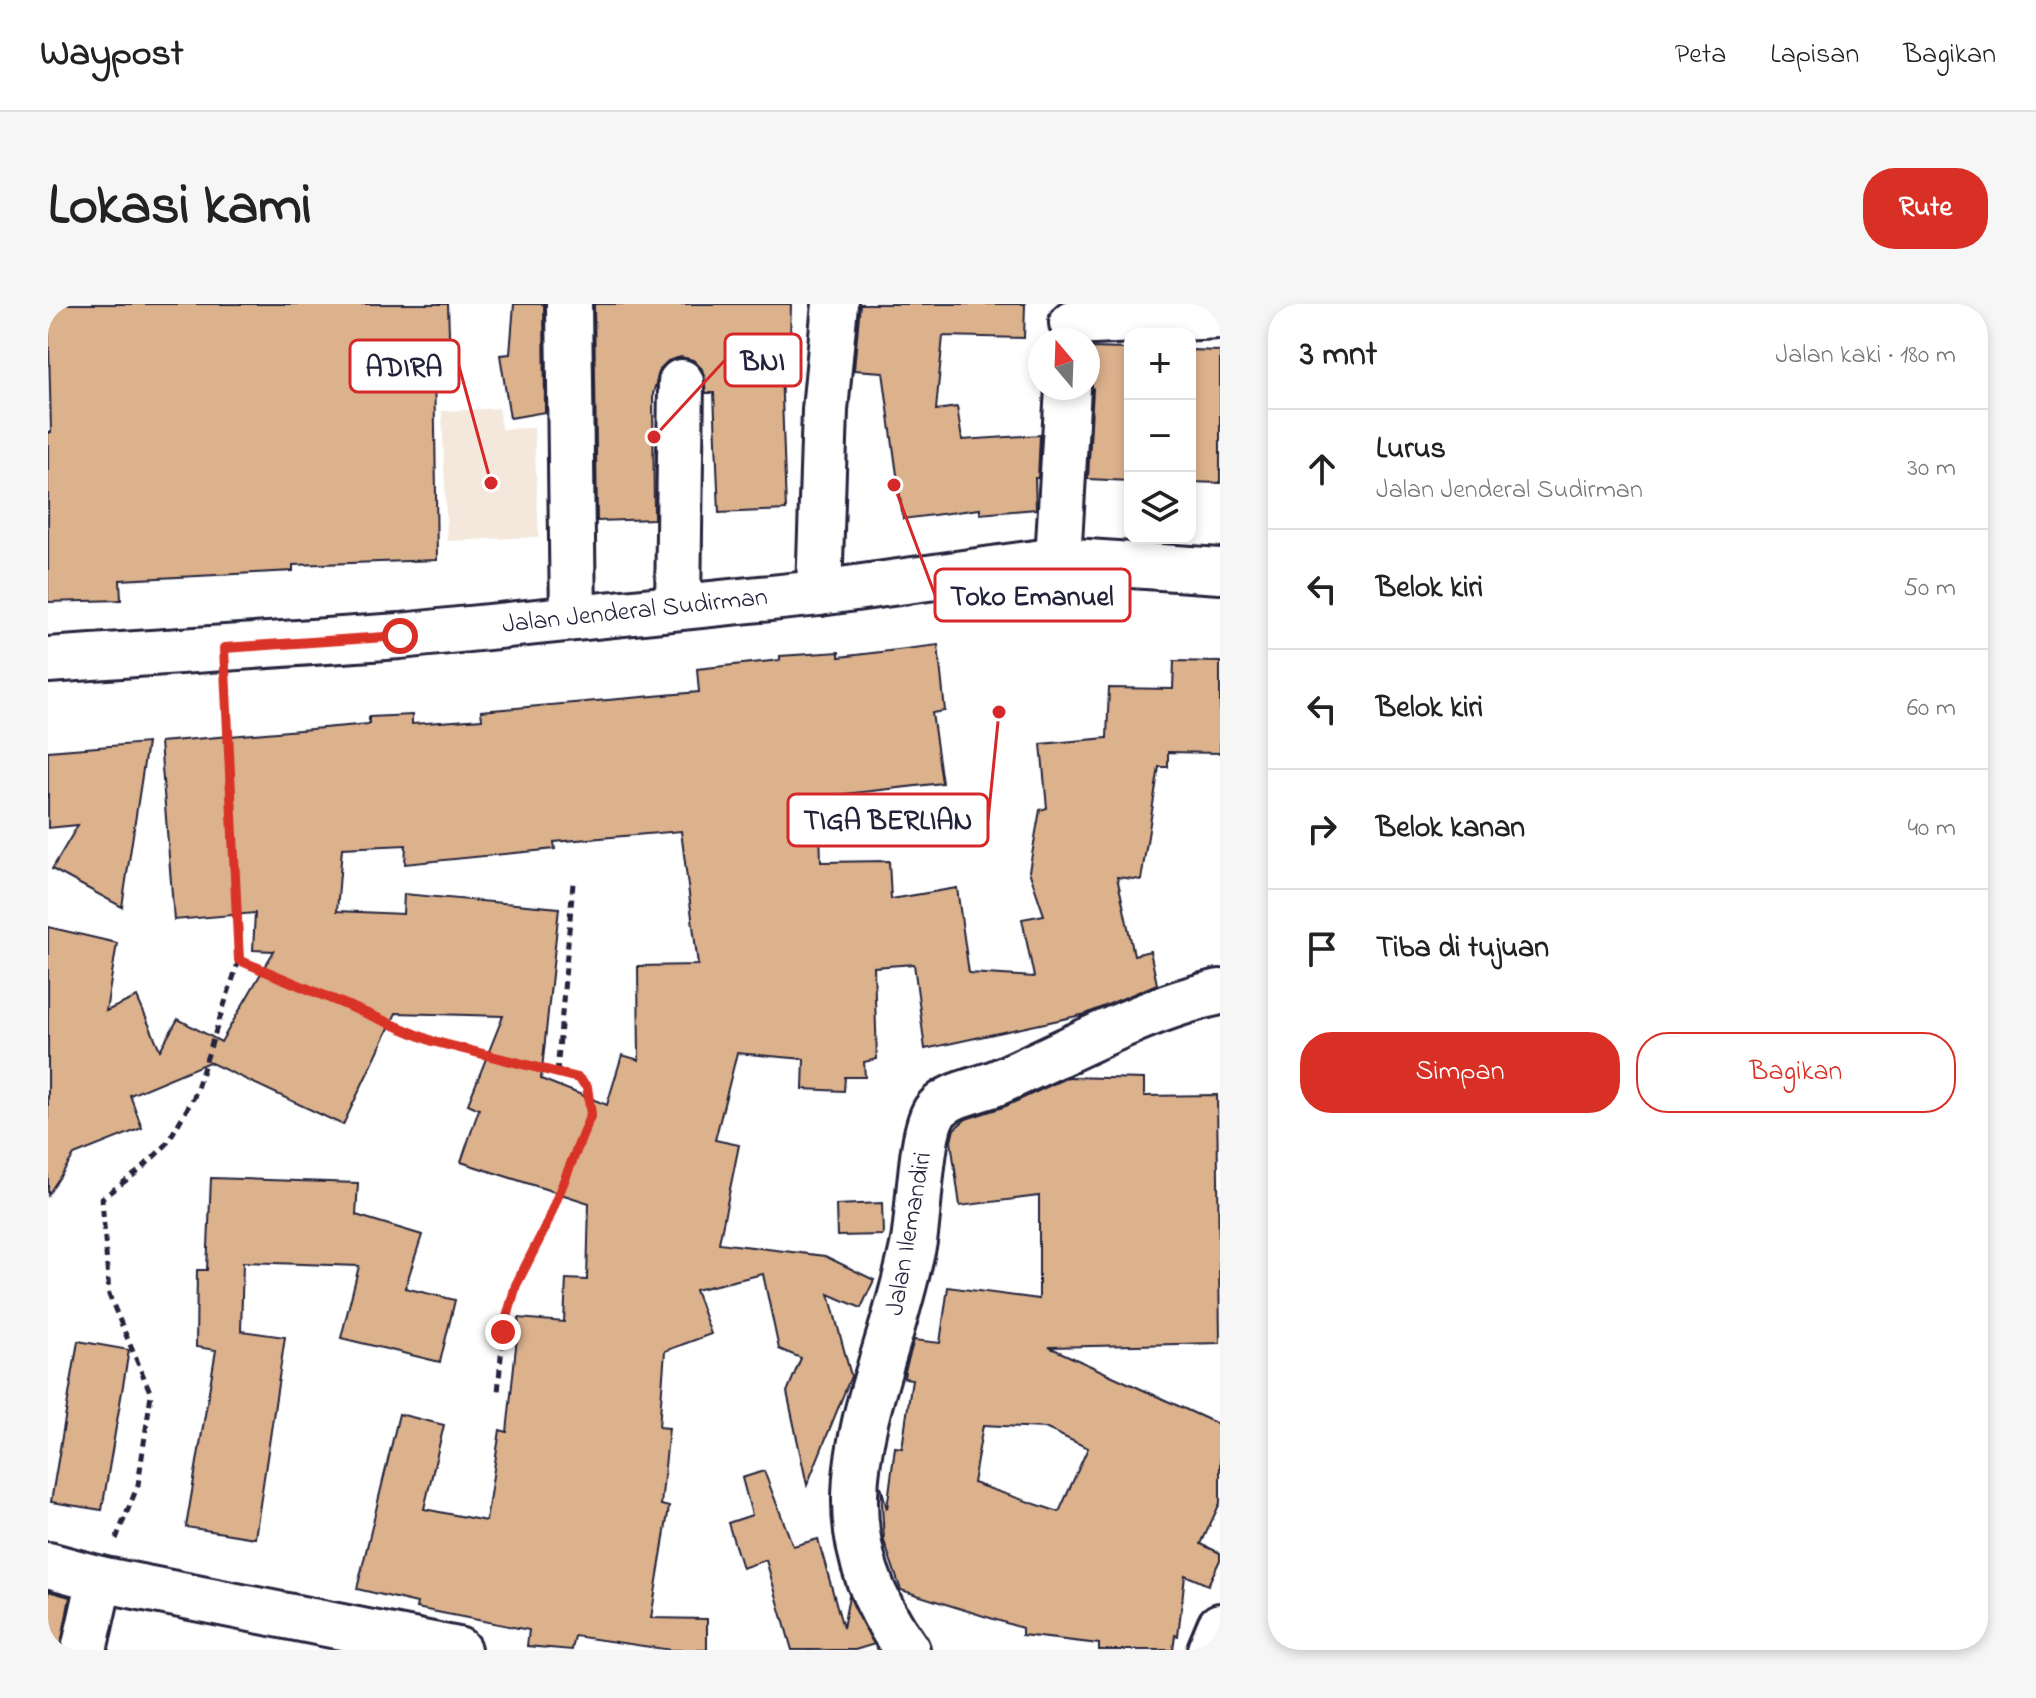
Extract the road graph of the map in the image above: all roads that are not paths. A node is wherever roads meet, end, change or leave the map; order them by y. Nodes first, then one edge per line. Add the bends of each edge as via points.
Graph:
1 (569, 304) edge
2 (835, 304) edge
3 (1220, 316) edge
4 (1073, 322) edge
5 (681, 382) dead end
6 (1067, 400) edge
7 (1058, 560) junction
8 (1220, 571) edge
9 (819, 593) junction
10 (678, 607) junction
11 (573, 618) junction
12 (48, 660) edge
13 (1220, 992) edge
14 (48, 1565) edge
15 (100, 1579) junction
16 (1220, 1626) edge
17 (84, 1650) edge
18 (458, 1650) edge
19 (907, 1650) edge
20 (1210, 1650) edge

1 - 11 street
2 - 9 street via 825,410
3 - 4 street
5 - 10 street
6 - 7 street
7 - 8 street, Jalan Jenderal Sudirman
7 - 9 street, Jalan Jenderal Sudirman
9 - 10 street, Jalan Jenderal Sudirman
10 - 11 street, Jalan Jenderal Sudirman
11 - 12 street, Jalan Jenderal Sudirman via 400,636
13 - 19 street, Jalan Ilemandiri via 953,1097 936,1111 928,1127 903,1297 871,1392 853,1483 870,1586 882,1616
14 - 15 street
15 - 17 street
15 - 18 street
16 - 20 street

